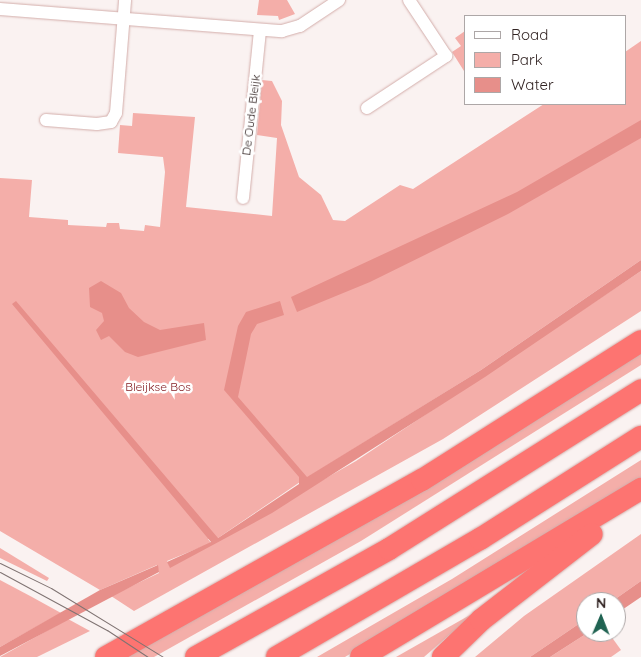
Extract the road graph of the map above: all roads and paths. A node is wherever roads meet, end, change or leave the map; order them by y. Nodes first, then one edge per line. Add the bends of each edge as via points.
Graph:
1 (125, 0) edge
2 (339, 0) edge
3 (409, 0) edge
4 (0, 9) edge
5 (123, 20) junction
6 (260, 32) junction
7 (366, 108) dead end
8 (46, 120) dead end
9 (242, 198) dead end
10 (641, 341) edge
11 (641, 390) edge
12 (641, 436) edge
13 (641, 489) edge
14 (641, 495) edge
15 (106, 657) edge
16 (196, 657) edge
17 (277, 657) edge
18 (361, 657) edge
19 (442, 657) edge

1 - 5 street
2 - 6 street via 300,26
3 - 7 street via 446,56
4 - 5 street
5 - 6 street
5 - 8 street via 116,113 111,122
6 - 9 street, De Oude Bleijk
10 - 15 highway via 422,480
11 - 16 highway via 389,549
12 - 17 highway via 480,539
13 - 18 highway
14 - 19 highway via 482,620

